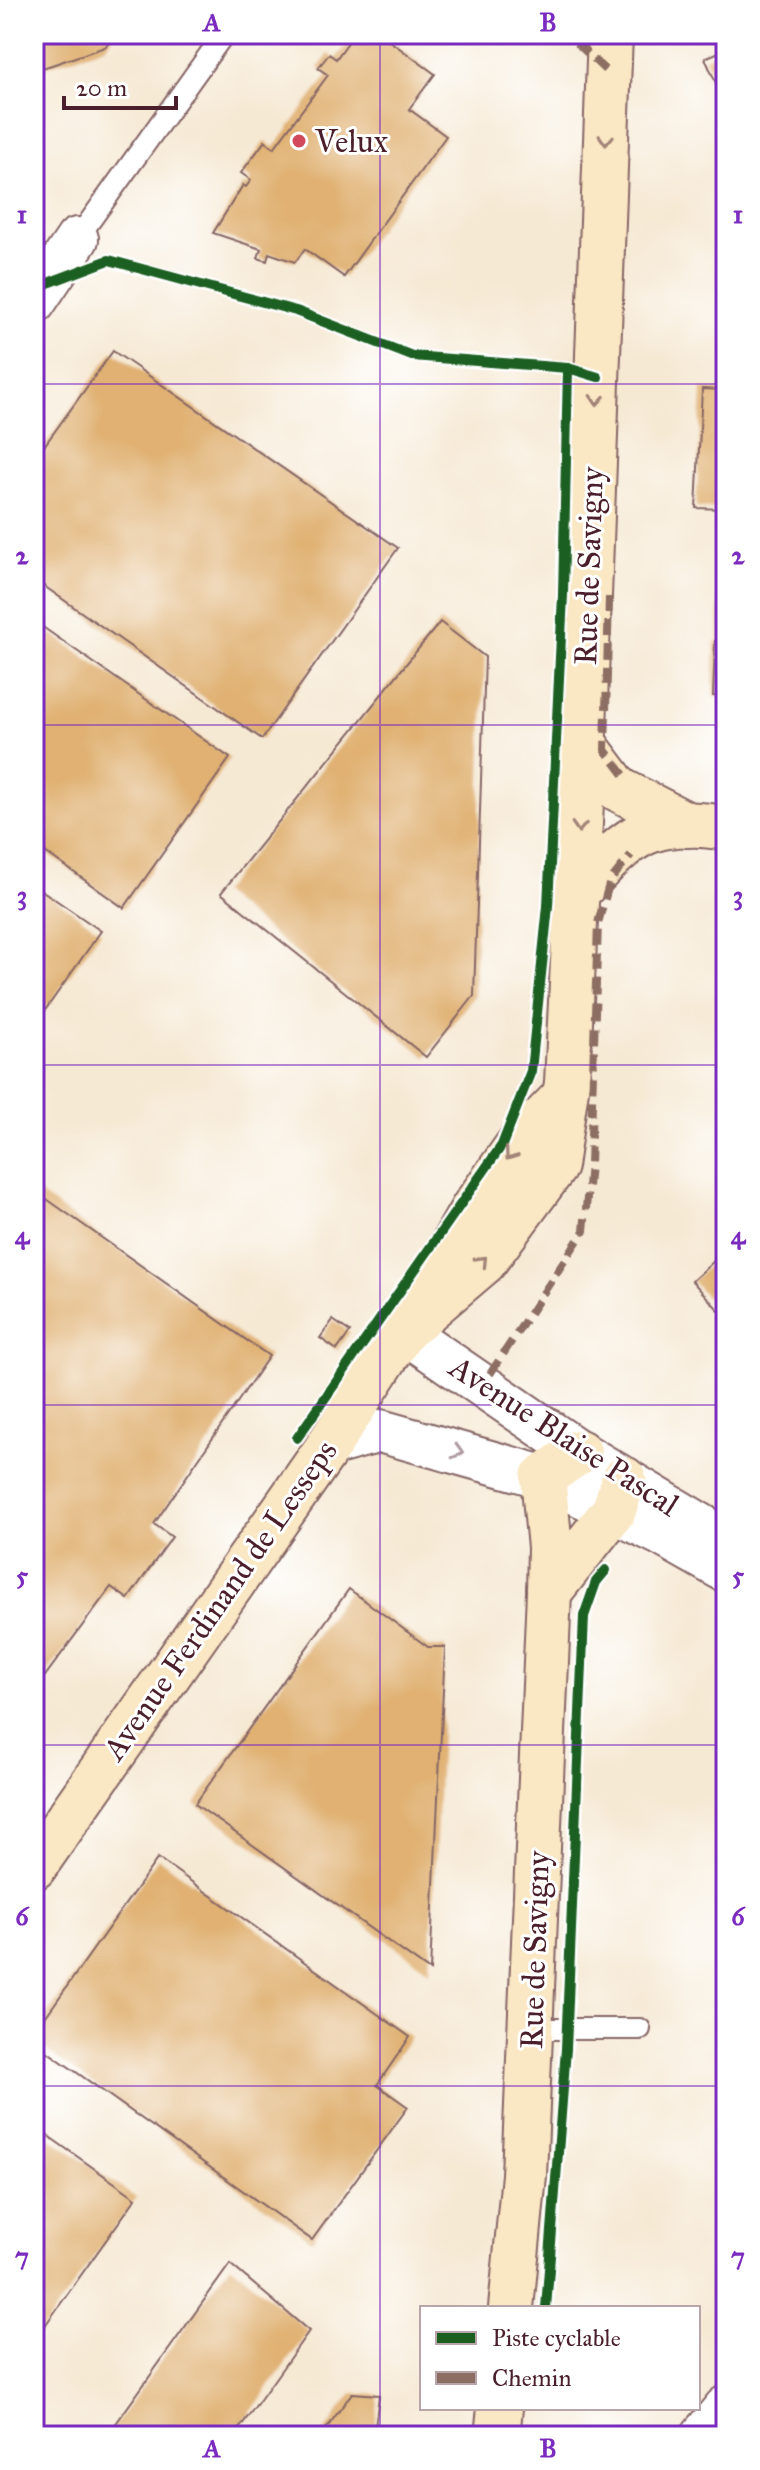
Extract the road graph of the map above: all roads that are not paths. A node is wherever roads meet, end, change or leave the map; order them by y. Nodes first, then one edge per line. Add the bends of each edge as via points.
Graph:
1 (224, 34) edge
2 (613, 47) edge
3 (77, 239) joint
4 (34, 303) edge
5 (582, 741) junction
6 (707, 827) edge
7 (576, 893) junction
8 (403, 1331) junction
9 (379, 1368) junction
10 (409, 1439) junction
11 (329, 1445) junction
12 (579, 1452) junction
13 (543, 1477) junction
14 (619, 1494) junction
15 (726, 1539) edge
16 (726, 1571) edge
17 (549, 1592) junction
18 (34, 1867) edge
19 (532, 2029) junction
20 (640, 2029) dead end
21 (511, 2306) edge
22 (726, 2407) edge
23 (500, 2410) edge
24 (497, 2436) edge
25 (702, 2436) edge

1 - 3 lane
2 -> 5 main road, Rue de Savigny
3 - 4 street
5 - 6 main road via 618,789
5 -> 7 main road, Rue de Savigny
6 - 7 main road via 649,828 626,841
7 - 8 main road, Rue de Savigny via 563,1098 520,1142 474,1207
8 - 9 main road, Avenue Ferdinand de Lesseps
8 - 12 street, Avenue Blaise Pascal
9 - 10 street via 383,1405
9 - 11 main road, Avenue Ferdinand de Lesseps
10 - 11 street, Avenue Blaise Pascal via 380,1431
10 -> 13 street, Avenue Blaise Pascal
11 - 18 main road, Avenue Ferdinand de Lesseps
12 - 13 main road
12 - 14 street, Avenue Blaise Pascal
13 - 14 street, Avenue Blaise Pascal
13 - 17 main road, Rue de Savigny
14 - 15 street, Avenue Blaise Pascal
14 - 16 street, Avenue Blaise Pascal
14 - 17 main road
17 - 19 main road, Rue de Savigny
19 - 20 lane
19 - 21 main road, Rue de Savigny
22 - 25 street
23 - 24 main road

